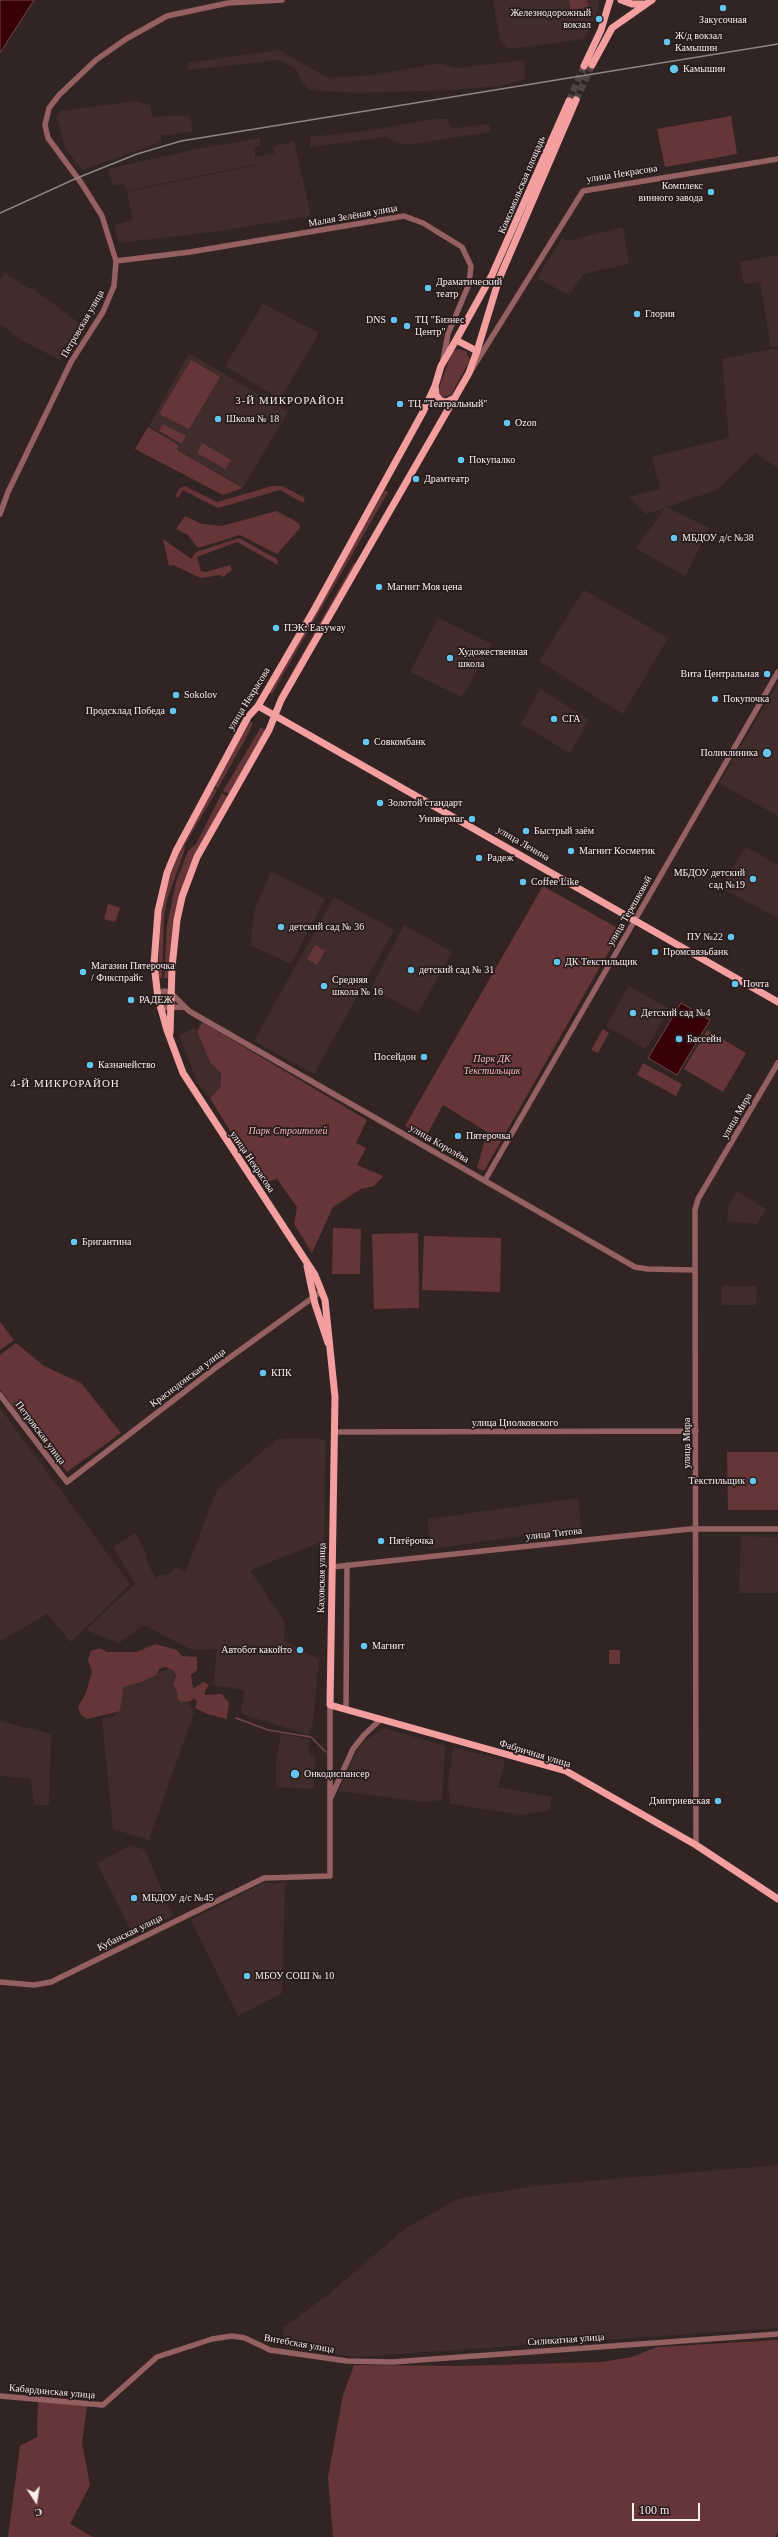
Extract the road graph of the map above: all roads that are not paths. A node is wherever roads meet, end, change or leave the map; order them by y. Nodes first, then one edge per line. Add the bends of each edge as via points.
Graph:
1 (282, 0) edge
2 (610, 0) edge
3 (621, 0) edge
4 (652, 1) edge
5 (573, 101) joint
6 (778, 159) edge
7 (116, 261) junction
8 (492, 275) joint
9 (448, 334) junction
10 (456, 340) junction
11 (486, 349) junction
12 (477, 351) junction
13 (441, 366) junction
14 (469, 373) junction
15 (435, 386) junction
16 (455, 398) junction
17 (0, 514) edge
18 (778, 672) edge
19 (258, 706) junction
20 (274, 714) junction
21 (634, 920) junction
22 (158, 993) junction
23 (171, 993) junction
24 (778, 1002) edge
25 (171, 1007) junction
26 (184, 1007) junction
27 (160, 1008) junction
28 (171, 1041) junction
29 (778, 1063) edge
30 (485, 1180) junction
31 (305, 1260) junction
32 (694, 1270) junction
33 (322, 1291) junction
34 (314, 1297) junction
35 (332, 1357) junction
36 (0, 1395) edge
37 (696, 1431) junction
38 (334, 1432) junction
39 (67, 1482) joint
40 (695, 1528) junction
41 (778, 1529) edge
42 (347, 1565) junction
43 (332, 1567) junction
44 (330, 1704) junction
45 (346, 1709) junction
46 (380, 1720) junction
47 (330, 1799) junction
48 (696, 1845) junction
49 (778, 1899) edge
50 (0, 1982) edge
51 (778, 2334) edge
52 (356, 2361) joint
53 (0, 2396) edge
54 (103, 2405) joint

1 - 7 street, Петровская улица via 228,3 167,16 126,39 96,60 59,95 47,113 44,126 48,138 102,216
2 - 4 main road via 588,66 607,33
3 - 4 main road via 635,4
5 - 8 main road, Комсомольская площадь
5 - 12 main road, улица Некрасова via 507,258 485,319
6 - 11 street, улица Некрасова via 583,191
7 - 9 street, Малая Зелёная улица via 190,252 404,216 423,222 462,248 467,256 471,276
7 - 17 street, Петровская улица via 114,286 103,312 71,362 8,492
8 - 10 main road, улица Некрасова
9 - 10 street
9 - 13 street, Малая Зелёная улица
10 - 12 main road
10 - 13 main road, улица Некрасова
11 - 12 street
11 - 14 street, улица Некрасова
12 - 14 main road, улица Некрасова
13 - 15 main road, улица Некрасова
14 - 16 main road, улица Некрасова
15 - 16 main road via 436,395 441,401 447,402
15 - 19 main road, улица Некрасова via 314,610
16 - 20 main road, улица Некрасова
18 - 21 street, улица Терешковой
19 - 20 main road, улица Ленина
19 - 22 main road, улица Некрасова via 248,717 187,827 167,874 156,933 155,979
20 - 21 main road, улица Ленина
20 - 23 main road, улица Некрасова via 269,730 209,834 189,875 177,920
21 - 24 main road, улица Ленина
21 - 30 street, улица Терешковой
22 - 23 street
22 - 27 main road, улица Некрасова
23 - 25 main road, улица Некрасова
23 - 26 street, улица Королёва
25 - 26 street, улица Королёва
25 - 27 street, улица Королёва
25 - 28 main road, улица Некрасова
26 - 30 street, улица Королёва
27 - 28 main road, улица Некрасова
28 - 31 main road, улица Некрасова via 178,1065 192,1088
29 - 32 street, улица Мира via 698,1199 695,1210
30 - 32 street, улица Королёва via 635,1267
31 - 33 main road, улица Некрасова
31 - 34 main road, Каховская улица
32 - 37 street, улица Мира
33 - 34 street, Краснодонская улица
33 - 35 main road, Каховская улица
34 - 35 main road, Каховская улица
34 - 39 street, Краснодонская улица via 218,1366
35 - 38 main road, Каховская улица
36 - 39 street, Петровская улица
37 - 38 street, улица Циолковского
37 - 40 street, улица Мира
38 - 43 main road, Каховская улица
40 - 41 street, улица Титова
40 - 42 street, улица Титова
40 - 48 street, улица Мира
42 - 43 street, улица Титова
42 - 45 street
43 - 44 main road, Каховская улица
44 - 45 main road, Фабричная улица
44 - 47 street, Каховская улица
45 - 46 main road, Фабричная улица
46 - 47 street via 353,1749
46 - 48 main road, Фабричная улица via 566,1772
47 - 50 street, Кубанская улица via 330,1876 264,1878 51,1982 34,1985
48 - 49 main road, Фабричная улица
51 - 52 street, Силикатная улица via 439,2360
52 - 54 street, Витебская улица via 270,2350 245,2338 232,2336 212,2339 157,2357
53 - 54 street, Кабардинская улица

